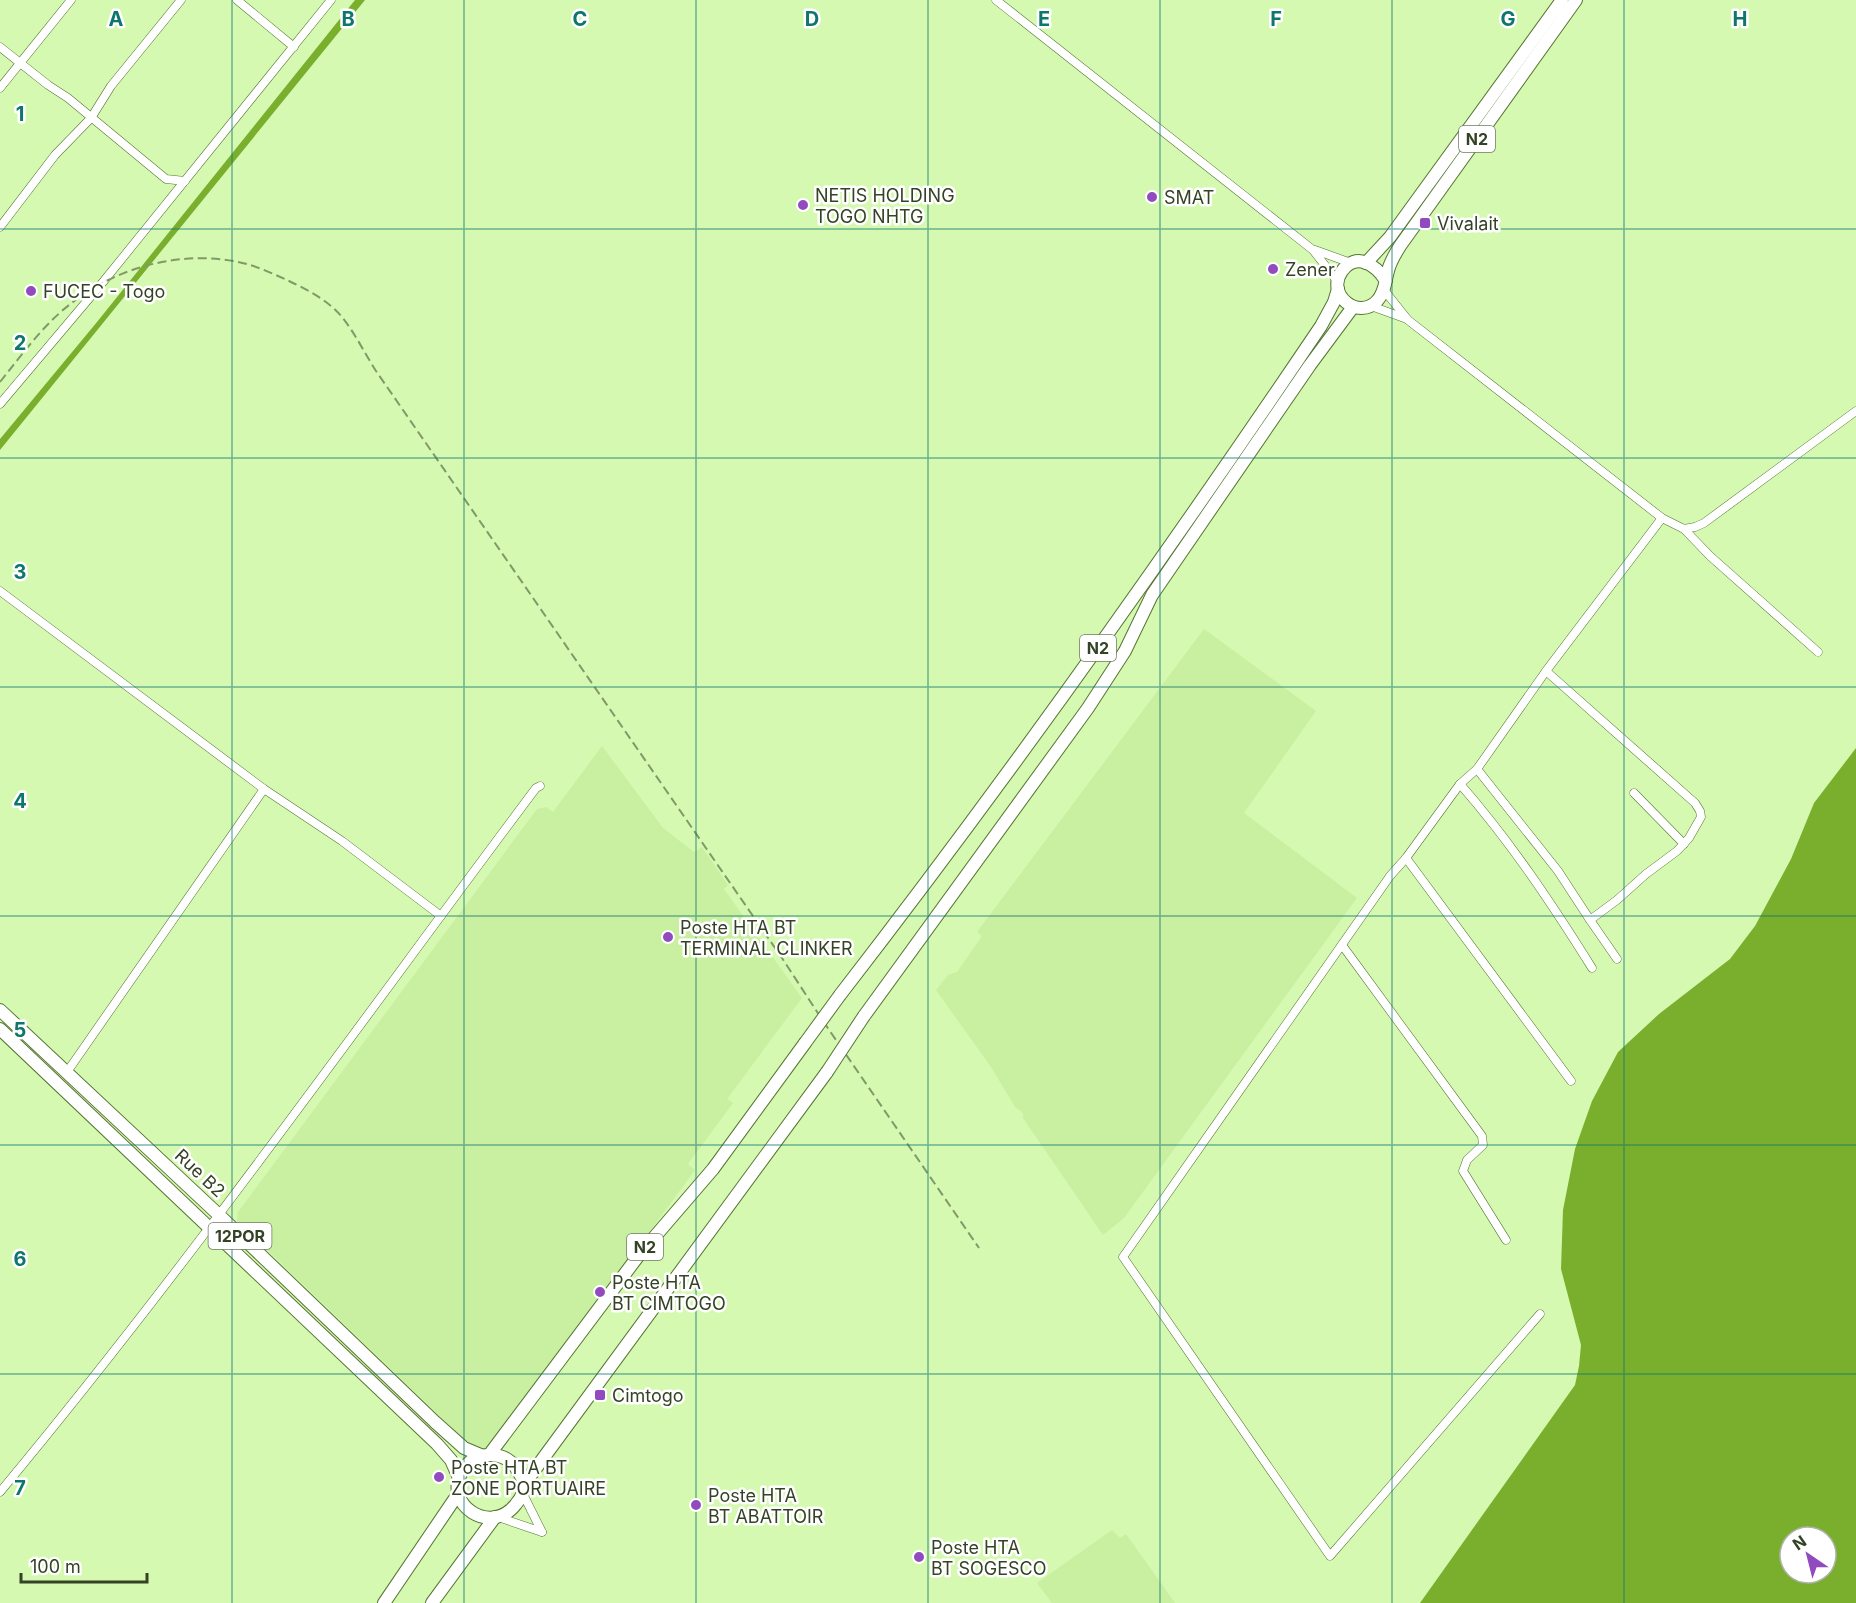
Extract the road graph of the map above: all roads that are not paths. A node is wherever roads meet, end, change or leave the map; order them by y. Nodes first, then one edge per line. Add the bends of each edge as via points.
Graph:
1 (71, 0) edge
2 (181, 0) edge
3 (237, 0) edge
4 (331, 0) edge
5 (996, 0) edge
6 (1562, 0) edge
7 (1576, 0) edge
8 (294, 46) junction
9 (0, 47) edge
10 (20, 63) junction
11 (0, 88) edge
12 (91, 118) junction
13 (184, 181) junction
14 (0, 227) edge
15 (1313, 250) junction
16 (1352, 263) junction
17 (1366, 263) junction
18 (1385, 285) junction
19 (1338, 286) junction
20 (1371, 306) junction
21 (1353, 307) junction
22 (1408, 320) junction
23 (0, 404) edge
24 (1856, 411) edge
25 (1662, 518) junction
26 (1684, 529) junction
27 (0, 591) edge
28 (1818, 652) dead end
29 (1546, 671) junction
30 (1477, 768) junction
31 (1460, 784) junction
32 (540, 786) dead end
33 (264, 789) junction
34 (1634, 793) dead end
35 (1684, 844) junction
36 (1406, 858) junction
37 (441, 916) junction
38 (1590, 920) junction
39 (1342, 945) junction
40 (1617, 959) dead end
41 (1592, 968) dead end
42 (0, 1010) edge
43 (0, 1029) edge
44 (67, 1072) junction
45 (1571, 1081) dead end
46 (220, 1216) junction
47 (210, 1229) junction
48 (1506, 1240) dead end
49 (1540, 1314) dead end
50 (486, 1455) junction
51 (459, 1478) junction
52 (524, 1488) junction
53 (0, 1492) edge
54 (458, 1494) junction
55 (496, 1517) junction
56 (384, 1603) edge
57 (432, 1603) edge

1 - 10 street
2 - 12 street via 111,86
3 - 8 street
4 - 8 street
5 - 15 street
6 - 17 main road, N2 via 1382,249
7 - 18 main road, N2 via 1400,246
8 - 13 street
9 - 10 street
10 - 11 street
10 - 12 street
12 - 13 street via 166,178
12 - 14 street via 55,155
13 - 23 street
15 - 16 street
15 - 19 street
16 - 17 main road
16 - 19 main road via 1342,271
17 - 18 main road via 1378,269
18 - 20 main road via 1379,300
18 - 22 street
19 - 21 main road via 1343,300
19 - 50 main road, N2, bridge via 1321,326 1108,634 713,1169 639,1255
20 - 21 main road
20 - 22 street
21 - 52 main road, N2, bridge via 1152,595 1125,651 1100,690
22 - 25 street
24 - 26 street via 1704,523
25 - 26 street
25 - 29 street
26 - 28 street
27 - 33 street
29 - 30 street
29 - 35 street via 1695,803 1701,818
30 - 31 street
30 - 38 street via 1558,871
31 - 36 street
31 - 41 street via 1520,860
32 - 37 street
33 - 37 street via 342,841
33 - 44 street
34 - 35 street
35 - 38 street
36 - 39 street
36 - 45 street
37 - 46 street
38 - 40 street
39 - 48 street via 1482,1136 1483,1145 1467,1160 1463,1171
39 - 49 street via 1124,1257 1330,1556
42 - 44 main road, Rue B2 / 12POR
43 - 47 main road, Rue B2 / 12POR
44 - 46 main road, Rue B2 / 12POR
46 - 47 street
46 - 50 main road, Rue B2 / 12POR via 435,1422 464,1448
47 - 51 main road, Rue B2 / 12POR via 437,1444 451,1460
47 - 53 street
50 - 51 main road, N2 via 469,1462
50 - 52 main road via 505,1458 513,1464
51 - 54 main road
52 - 55 main road, N2 via 514,1507
52 - 55 street via 542,1532
54 - 55 main road via 471,1512
54 - 56 main road
55 - 57 main road, N2

